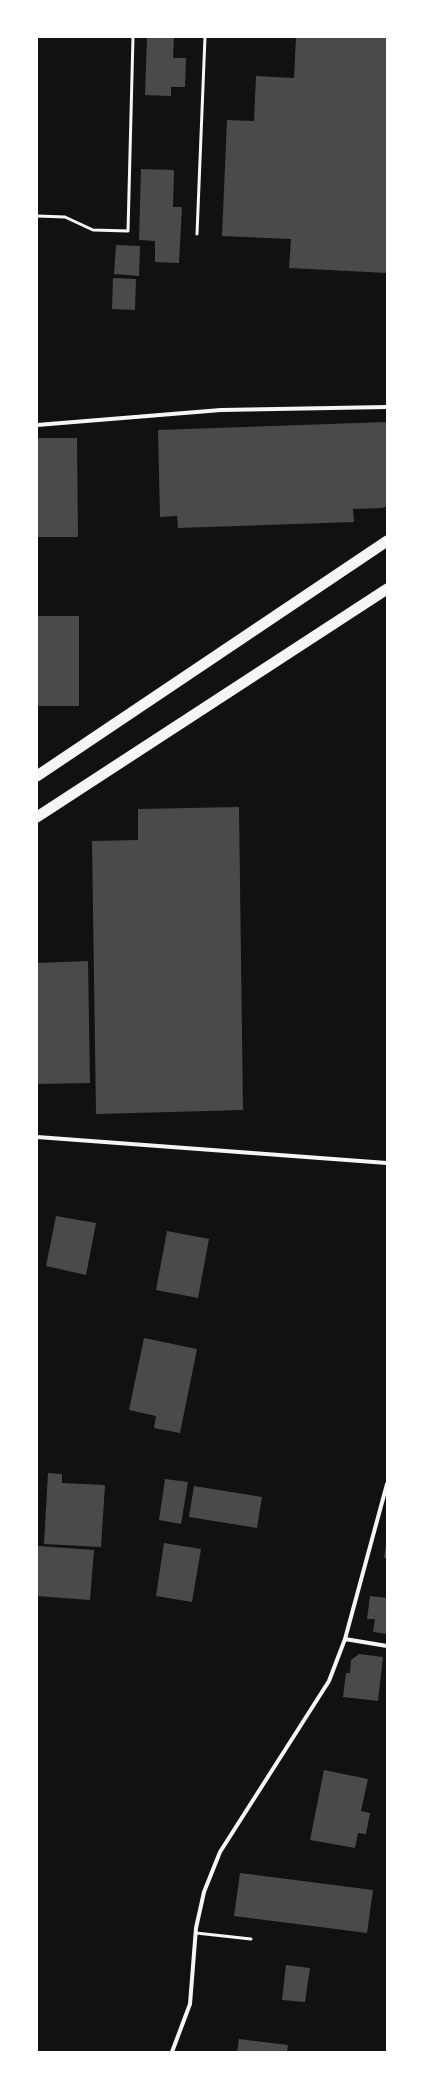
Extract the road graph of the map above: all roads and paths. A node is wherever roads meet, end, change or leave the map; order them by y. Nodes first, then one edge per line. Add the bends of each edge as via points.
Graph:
1 (133, 37) edge
2 (204, 37) edge
3 (37, 216) edge
4 (198, 234) dead end
5 (387, 407) edge
6 (37, 425) edge
7 (387, 541) edge
8 (387, 588) edge
9 (37, 776) edge
10 (37, 817) edge
11 (37, 1136) edge
12 (387, 1163) edge
13 (387, 1484) edge
14 (381, 1510) junction
15 (387, 1511) edge
16 (345, 1639) junction
17 (387, 1646) edge
18 (196, 1933) junction
19 (251, 1939) dead end
20 (172, 2052) edge

1 - 3 lane via 128,231 93,230 65,217
2 - 4 lane
5 - 6 street via 220,410
7 - 9 highway
8 - 10 highway
11 - 12 street
13 - 14 street
14 - 15 street
14 - 16 street
16 - 17 street
16 - 18 street via 328,1681 220,1852 204,1892
18 - 19 lane
18 - 20 street via 190,2004

